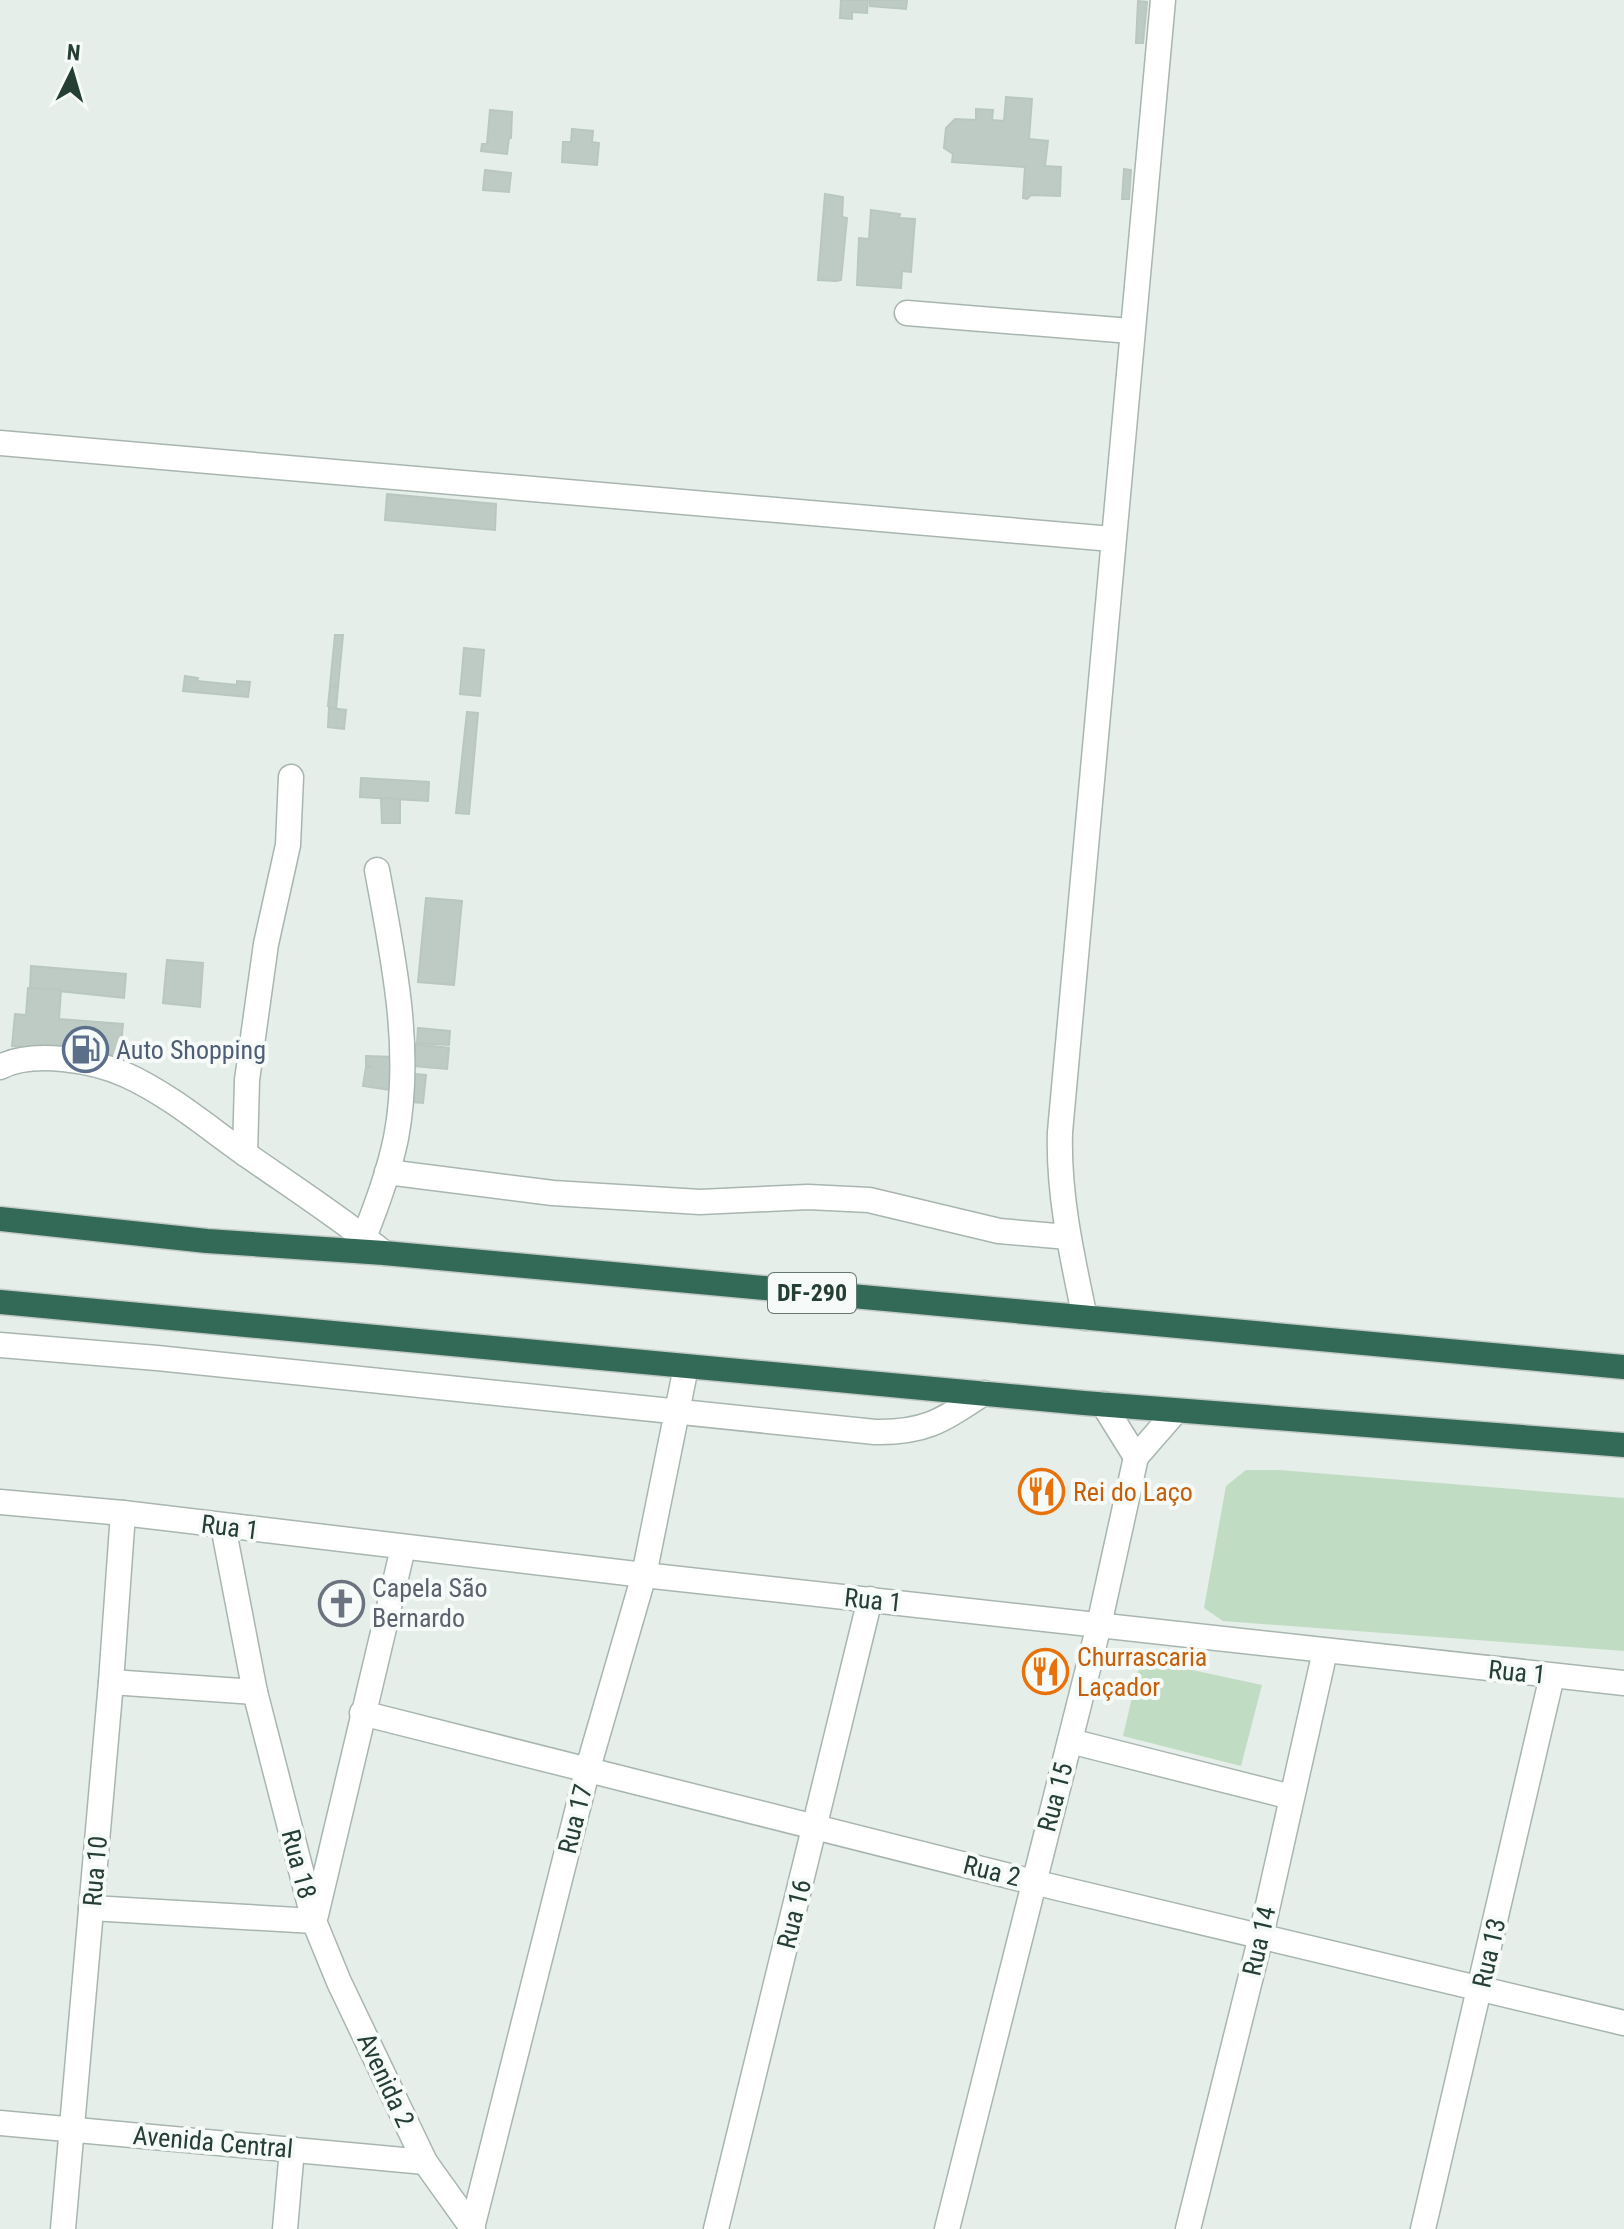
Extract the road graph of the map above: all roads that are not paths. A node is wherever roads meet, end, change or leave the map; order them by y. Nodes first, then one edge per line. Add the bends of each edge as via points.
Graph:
1 (1163, 0) edge
2 (907, 313) dead end
3 (1131, 331) junction
4 (0, 443) edge
5 (1112, 539) junction
6 (291, 777) dead end
7 (377, 870) dead end
8 (0, 1067) edge
9 (245, 1154) junction
10 (387, 1172) junction
11 (0, 1219) edge
12 (364, 1237) junction
13 (1068, 1237) junction
14 (384, 1253) junction
15 (0, 1302) edge
16 (1085, 1318) junction
17 (0, 1345) edge
18 (1479, 1355) junction
19 (686, 1367) junction
20 (1624, 1367) edge
21 (1624, 1379) edge
22 (984, 1393) junction
23 (1103, 1404) junction
24 (678, 1411) junction
25 (1176, 1411) junction
26 (1624, 1431) edge
27 (1486, 1434) junction
28 (1624, 1445) edge
29 (1136, 1457) junction
30 (0, 1502) edge
31 (123, 1513) junction
32 (223, 1526) junction
33 (403, 1548) junction
34 (644, 1575) junction
35 (870, 1599) junction
36 (1099, 1625) junction
37 (1325, 1651) junction
38 (1552, 1676) junction
39 (111, 1682) junction
40 (1624, 1683) edge
41 (255, 1692) junction
42 (362, 1713) junction
43 (1070, 1741) junction
44 (588, 1768) junction
45 (1291, 1797) junction
46 (815, 1826) junction
47 (1033, 1882) junction
48 (91, 1908) junction
49 (314, 1921) junction
50 (1261, 1936) junction
51 (1481, 1988) junction
52 (1624, 2023) edge
53 (0, 2123) edge
54 (71, 2129) junction
55 (292, 2149) junction
56 (425, 2162) junction
57 (473, 2228) edge
58 (63, 2229) edge
59 (285, 2229) edge
60 (716, 2229) edge
61 (947, 2229) edge
62 (1188, 2229) edge
63 (1423, 2229) edge

1 - 3 street
2 - 3 street
3 - 5 street
4 - 5 street
5 - 13 street via 1060,1132
6 - 9 street via 288,845 266,944 247,1080
7 - 10 street via 402,1049 396,1139
8 - 9 street via 27,1059 99,1065 173,1103
9 - 12 street
10 - 12 street
10 - 13 street via 553,1193 685,1201 869,1200 999,1231
11 - 14 highway, DF-290
12 - 14 street
13 - 16 street
14 - 16 highway, DF-290
15 - 19 highway
16 - 18 highway, DF-290
17 - 24 street
18 - 20 highway, DF-290
18 - 21 highway via 1533,1373
19 - 22 highway
19 - 24 street, Rua 17
22 - 23 highway
22 - 24 street via 941,1421 897,1432
23 - 25 highway
23 - 29 street
24 - 34 street, Rua 17
25 - 27 highway
25 - 29 street
26 - 27 highway via 1526,1423 1502,1425
27 - 28 highway
29 - 36 street, Rua 15
30 - 31 street
31 - 32 street, Rua 1
31 - 39 street, Rua 10
32 - 33 street, Rua 1
32 - 41 street, Rua 18
33 - 34 street, Rua 1
33 - 42 street, Rua 18
34 - 35 street, Rua 1
34 - 44 street, Rua 17
35 - 36 street, Rua 1
35 - 46 street, Rua 16
36 - 37 street, Rua 1
36 - 43 street, Rua 15
37 - 38 street, Rua 1
37 - 45 street, Rua 14
38 - 40 street, Rua 1
38 - 51 street, Rua 13
39 - 41 street
39 - 48 street, Rua 10
41 - 49 street, Rua 18
42 - 44 street, Rua 2
42 - 49 street, Rua 18
43 - 45 street
43 - 47 street, Rua 15
44 - 46 street, Rua 2
44 - 57 street, Rua 17
45 - 50 street, Rua 14
46 - 47 street, Rua 2
46 - 60 street, Rua 16
47 - 50 street, Rua 2
47 - 61 street, Rua 15
48 - 49 street
48 - 54 street, Rua 10
49 - 56 street, Avenida 2
50 - 51 street, Rua 2
50 - 62 street, Rua 14
51 - 52 street, Rua 2
51 - 63 street, Rua 13
53 - 54 street, Avenida Central
54 - 55 street, Avenida Central
54 - 58 street, Rua 10
55 - 56 street, Avenida Central
55 - 59 street
56 - 57 street, Avenida 2

